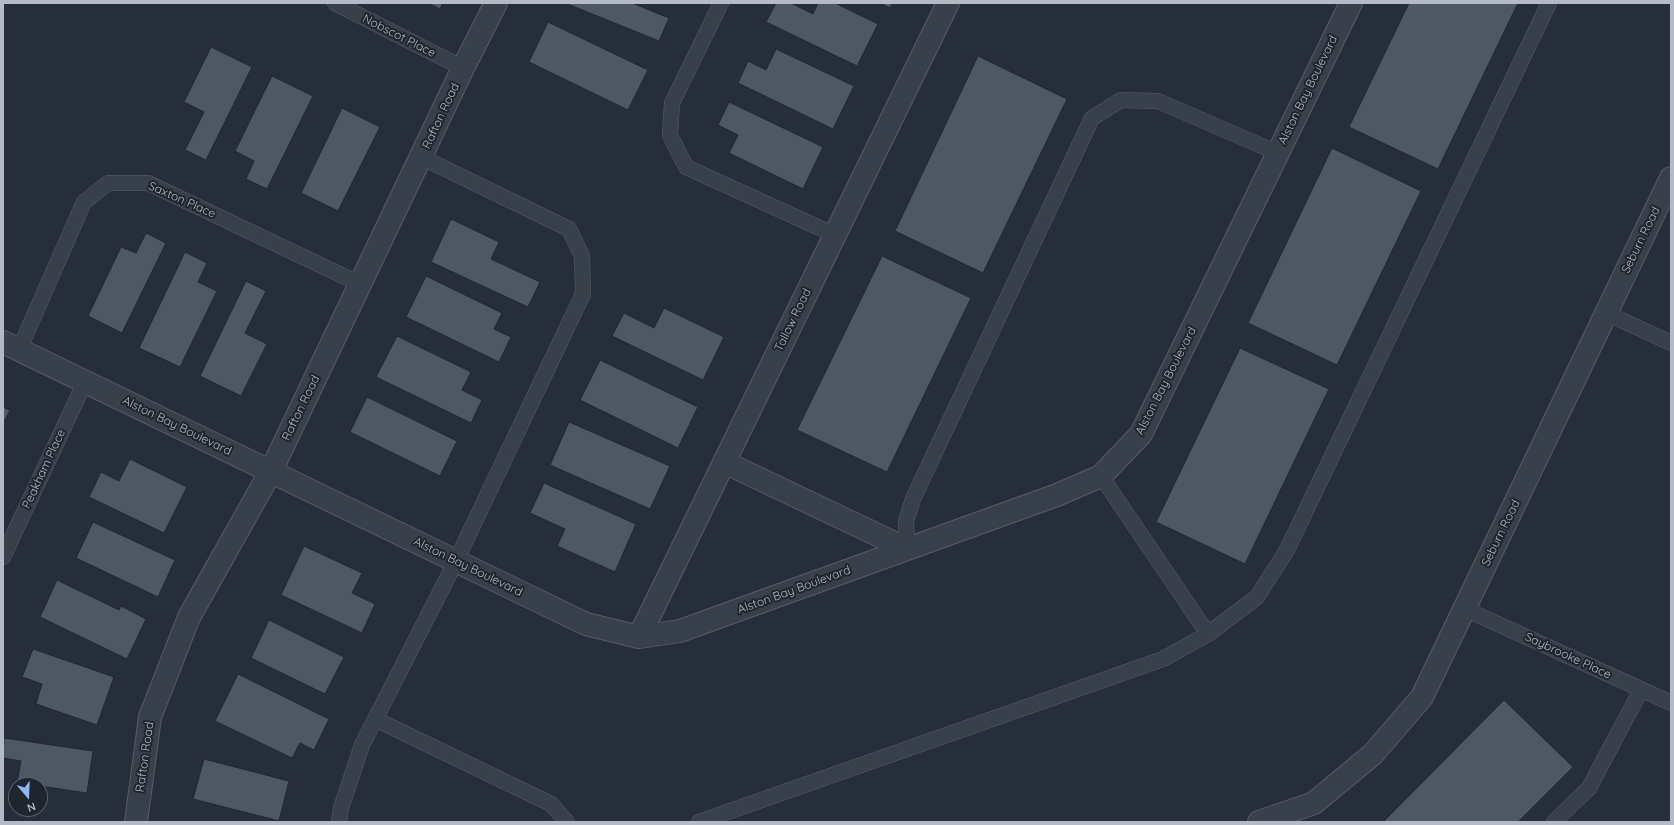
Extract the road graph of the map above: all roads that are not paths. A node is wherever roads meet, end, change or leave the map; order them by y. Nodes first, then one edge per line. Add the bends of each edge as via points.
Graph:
1 (335, 3) edge
2 (496, 3) edge
3 (721, 3) edge
4 (948, 3) edge
5 (1351, 3) edge
6 (1550, 3) edge
7 (463, 68) junction
8 (1278, 153) junction
9 (421, 157) junction
10 (1671, 178) edge
11 (834, 235) junction
12 (360, 284) junction
13 (1606, 313) junction
14 (1671, 344) edge
15 (11, 346) edge
16 (85, 382) junction
17 (724, 462) junction
18 (271, 471) junction
19 (1101, 476) junction
20 (907, 549) junction
21 (3, 557) edge
22 (456, 561) junction
23 (1465, 609) junction
24 (1208, 634) junction
25 (640, 637) junction
26 (1641, 690) junction
27 (1671, 704) edge
28 (375, 719) junction
29 (136, 822) edge
30 (339, 822) edge
31 (567, 822) edge
32 (699, 822) edge
33 (1259, 822) edge
34 (1554, 822) edge

1 - 7 lane, Nobscot Place
2 - 7 street, Rafton Road
3 - 11 lane via 672,103 670,135 686,167
4 - 11 street, Tallow Road
5 - 8 street, Alston Bay Boulevard
6 - 24 lane via 1287,550 1257,597
7 - 9 street, Rafton Road
8 - 19 street, Alston Bay Boulevard via 1141,434
8 - 20 lane via 1158,101 1121,100 1092,118 913,498 906,521
9 - 12 street, Rafton Road
9 - 22 lane via 569,229 582,256 583,294
10 - 13 street, Seburn Road
11 - 17 street, Tallow Road
12 - 15 lane, Saxton Place via 148,183 108,183 84,202
12 - 18 street, Rafton Road
13 - 14 lane
13 - 23 street, Seburn Road
15 - 16 street, Alston Bay Boulevard
16 - 18 street, Alston Bay Boulevard
16 - 21 lane, Peakham Place
17 - 20 street
17 - 25 street, Tallow Road
18 - 22 street, Alston Bay Boulevard
18 - 29 street, Rafton Road via 189,617 150,717
19 - 20 street, Alston Bay Boulevard via 1057,495
19 - 24 lane
20 - 25 street, Alston Bay Boulevard via 680,631
22 - 25 street, Alston Bay Boulevard via 586,624
22 - 28 lane
23 - 26 lane, Saybrooke Place
23 - 33 street, Seburn Road via 1422,697 1373,754 1314,803
24 - 32 lane via 1163,659
26 - 27 lane, Saybrooke Place
26 - 34 lane via 1589,788
28 - 30 lane via 362,745 341,808
28 - 31 lane via 551,804

